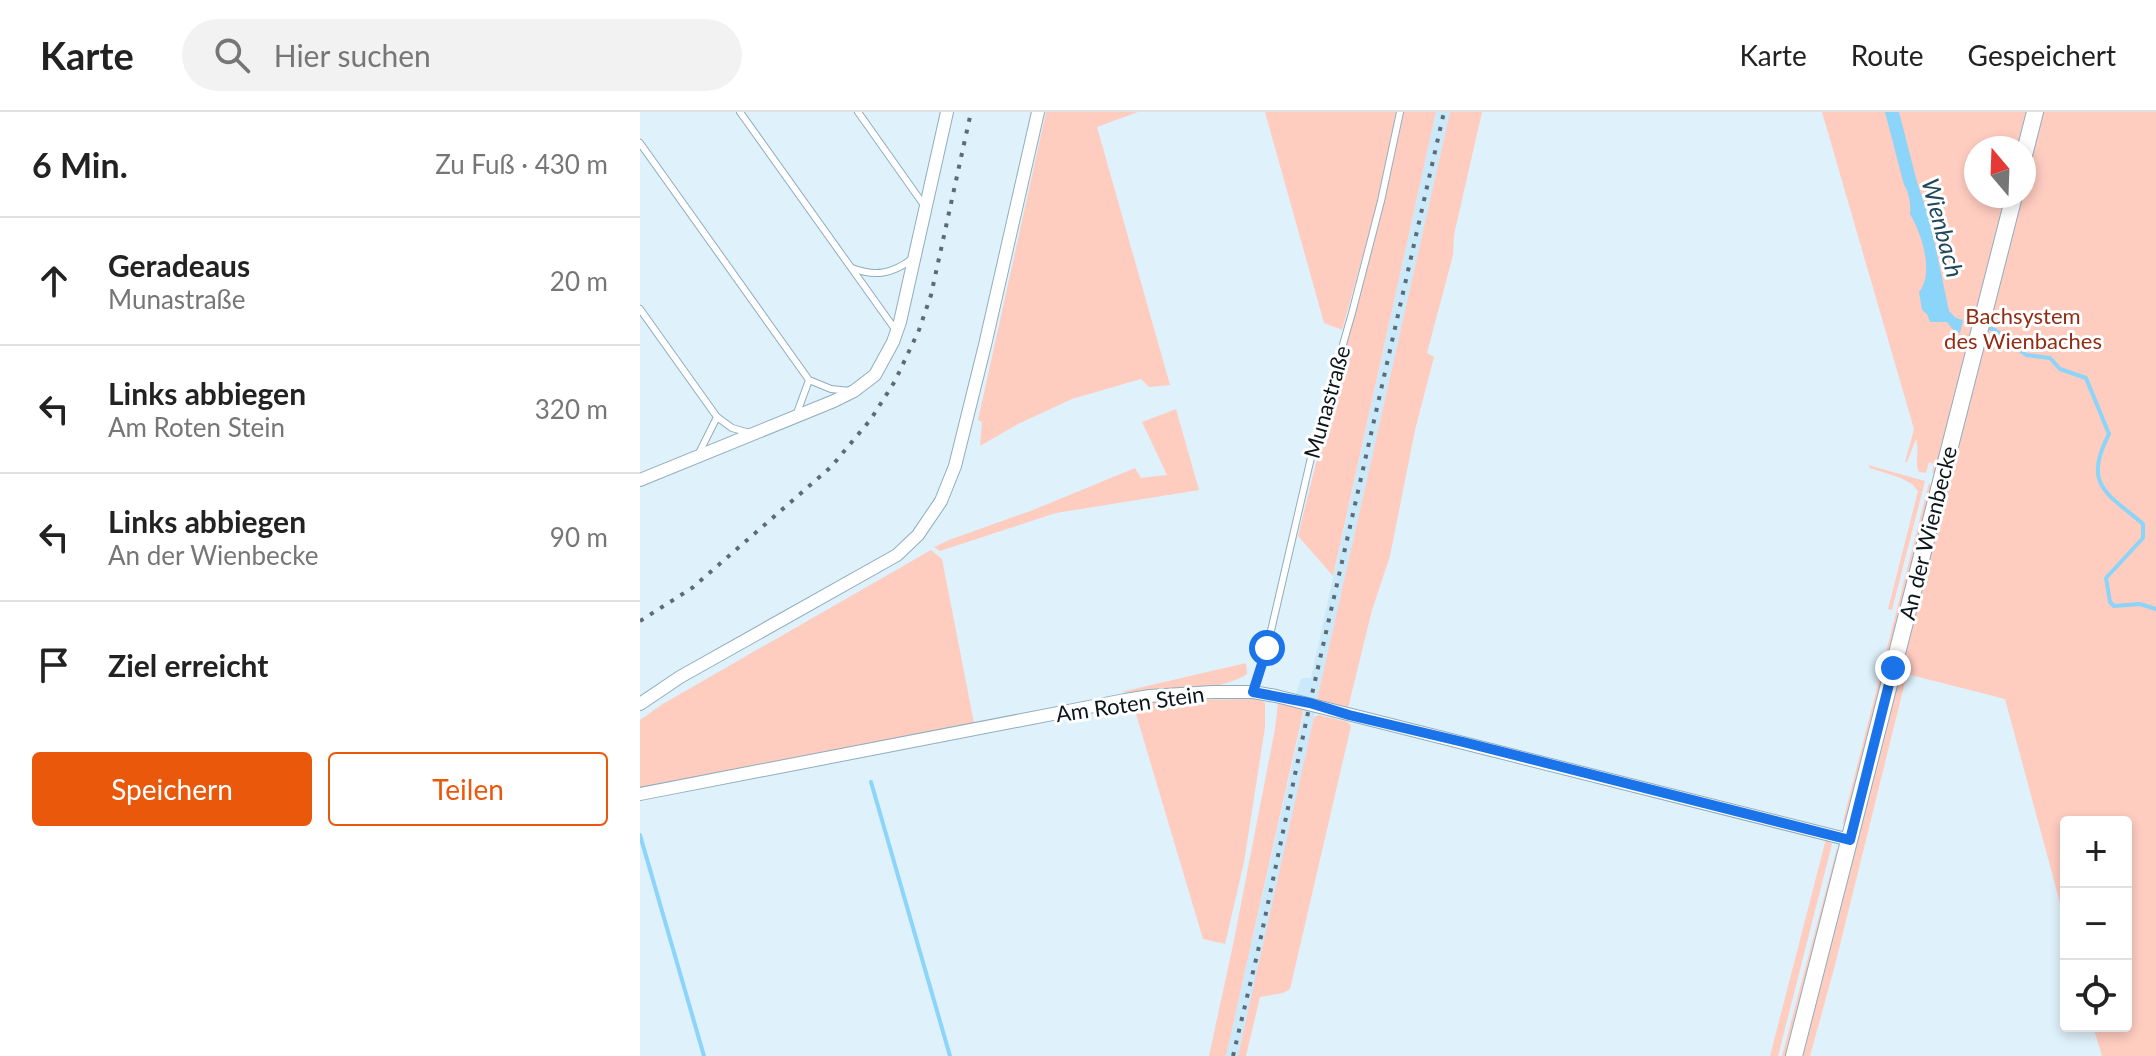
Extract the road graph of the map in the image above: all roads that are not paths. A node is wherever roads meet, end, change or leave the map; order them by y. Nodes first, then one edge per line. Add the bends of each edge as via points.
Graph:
1 (740, 112) edge
2 (858, 112) edge
3 (947, 112) edge
4 (1038, 112) edge
5 (1400, 112) edge
6 (2035, 112) edge
7 (2029, 136) edge
8 (640, 143) edge
9 (926, 208) junction
10 (2011, 208) edge
11 (915, 257) junction
12 (851, 268) junction
13 (640, 309) edge
14 (897, 332) junction
15 (809, 380) junction
16 (854, 391) junction
17 (717, 417) junction
18 (795, 417) junction
19 (753, 434) junction
20 (697, 457) junction
21 (640, 480) edge
22 (1253, 692) junction
23 (640, 704) edge
24 (640, 794) edge
25 (1850, 840) junction
26 (1794, 1056) edge

1 - 12 lane
2 - 9 lane
3 - 9 street
4 - 23 street via 979,374 941,501 897,555
5 - 22 lane, Munastraße
6 - 7 street
8 - 15 lane
9 - 11 street
10 - 25 street, An der Wienbecke
11 - 12 lane via 882,274
11 - 14 street
12 - 14 lane
13 - 17 lane
14 - 16 street via 875,375
15 - 16 lane
15 - 18 lane
16 - 18 street
17 - 19 lane
17 - 20 lane
18 - 19 street
19 - 20 street
20 - 21 street
22 - 24 street, Am Roten Stein via 1125,700
22 - 25 street, Am Roten Stein
25 - 26 street, An der Wienbecke

